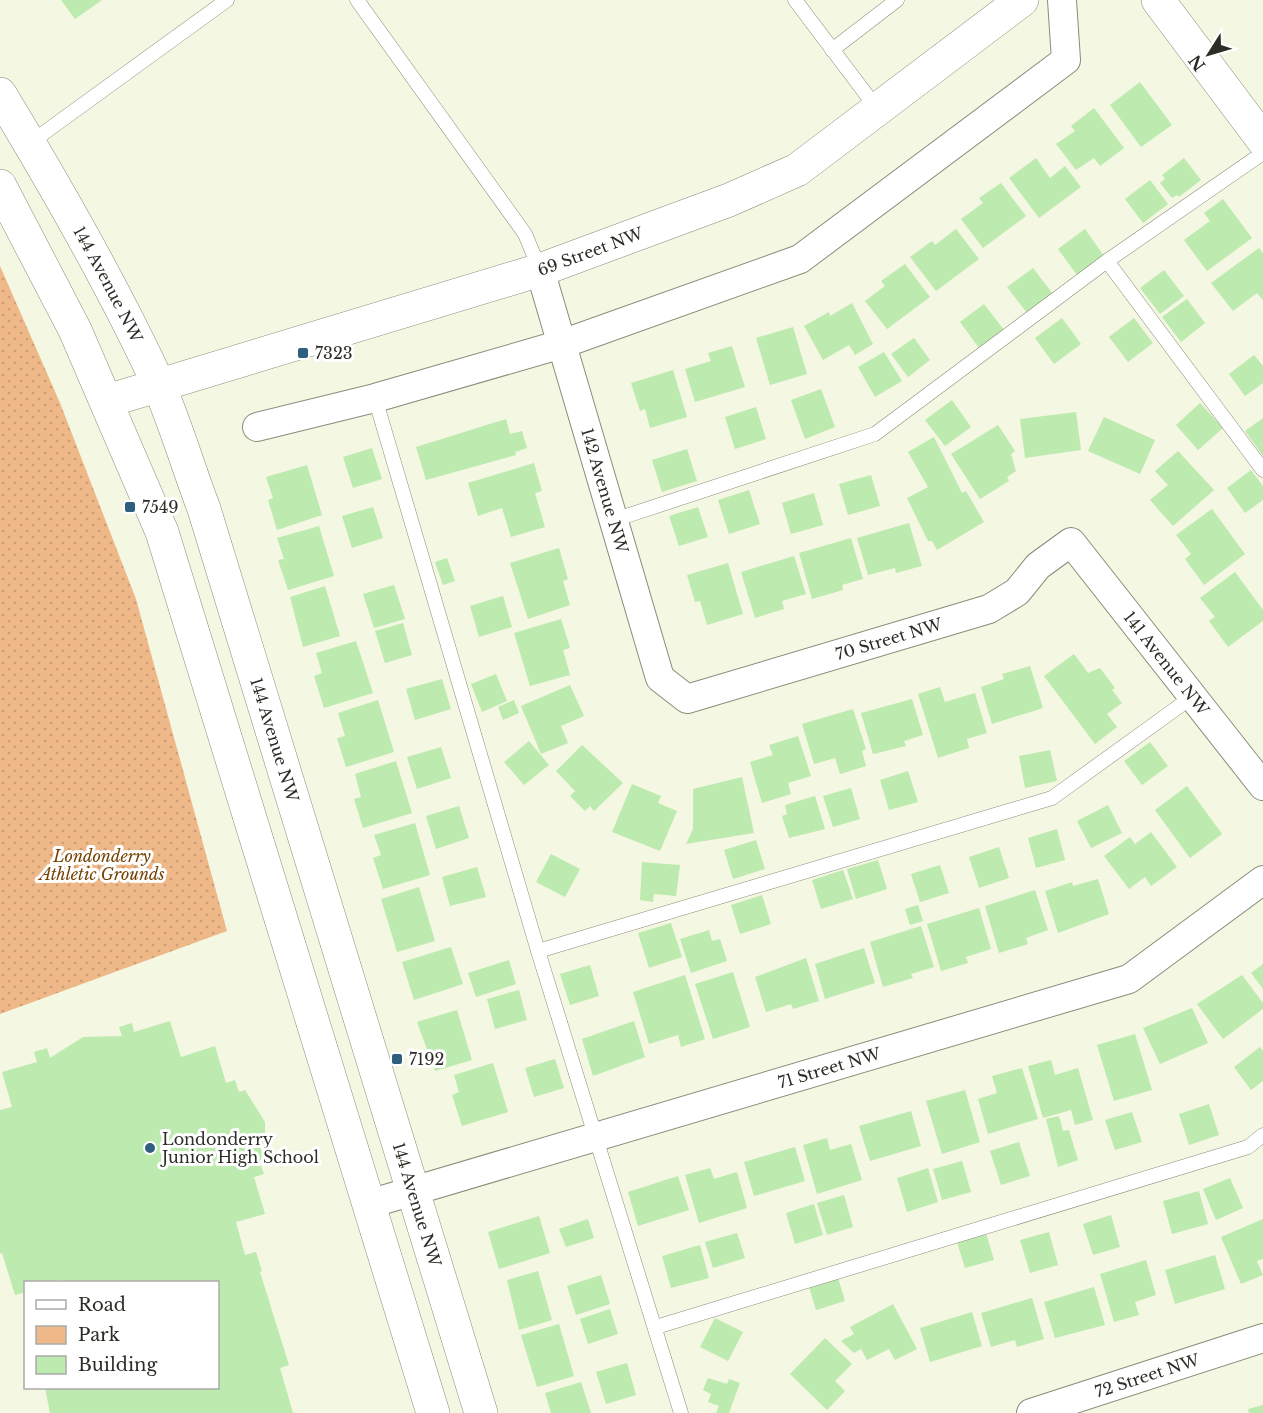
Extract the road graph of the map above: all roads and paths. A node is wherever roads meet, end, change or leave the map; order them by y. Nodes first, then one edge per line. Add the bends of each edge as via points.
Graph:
1 (227, 0) edge
2 (357, 0) edge
3 (795, 0) edge
4 (897, 0) edge
5 (1022, 0) edge
6 (1062, 0) edge
7 (1158, 0) edge
8 (832, 50) junction
9 (0, 94) edge
10 (878, 111) junction
11 (1263, 140) edge
12 (30, 143) junction
13 (1263, 153) edge
14 (0, 186) edge
15 (1107, 261) junction
16 (540, 270) junction
17 (562, 344) junction
18 (158, 384) junction
19 (375, 398) junction
20 (107, 401) junction
21 (257, 427) dead end
22 (1263, 470) edge
23 (614, 520) junction
24 (1071, 542) joint
25 (1192, 697) junction
26 (687, 699) joint
27 (1263, 786) edge
28 (1263, 880) edge
29 (538, 951) junction
30 (1263, 1135) edge
31 (597, 1138) junction
32 (413, 1191) junction
33 (369, 1204) junction
34 (656, 1327) junction
35 (1263, 1338) edge
36 (433, 1413) edge
37 (481, 1413) edge
38 (681, 1413) edge
39 (1031, 1413) edge

1 - 12 lane
2 - 16 lane via 525,234
3 - 8 lane
4 - 8 lane
5 - 10 street, 69 Street NW
6 - 17 street via 1066,60 800,259
7 - 11 street
8 - 10 lane
9 - 12 street, 144 Avenue NW
10 - 16 street, 69 Street NW via 797,170 729,200
12 - 18 street, 144 Avenue NW via 75,219
13 - 15 lane
14 - 20 street
15 - 22 lane
15 - 23 lane via 874,434
16 - 17 street, 142 Avenue NW
16 - 18 street, 69 Street NW
17 - 19 street
17 - 23 street, 142 Avenue NW
18 - 20 street, 69 Street NW
18 - 32 street, 144 Avenue NW via 204,509
19 - 21 street
19 - 29 lane
20 - 33 street via 162,532
23 - 26 street, 142 Avenue NW via 660,678
24 - 25 street, 141 Avenue NW
24 - 26 street, 70 Street NW via 1038,566 1017,592 989,609
25 - 27 street, 141 Avenue NW
25 - 29 lane via 1052,798
28 - 31 street, 71 Street NW via 1129,979
29 - 31 lane
30 - 34 lane via 1248,1147
31 - 32 street, 71 Street NW
31 - 34 lane
32 - 33 street, 71 Street NW
32 - 37 street, 144 Avenue NW
33 - 36 street
34 - 38 lane
35 - 39 street, 72 Street NW

